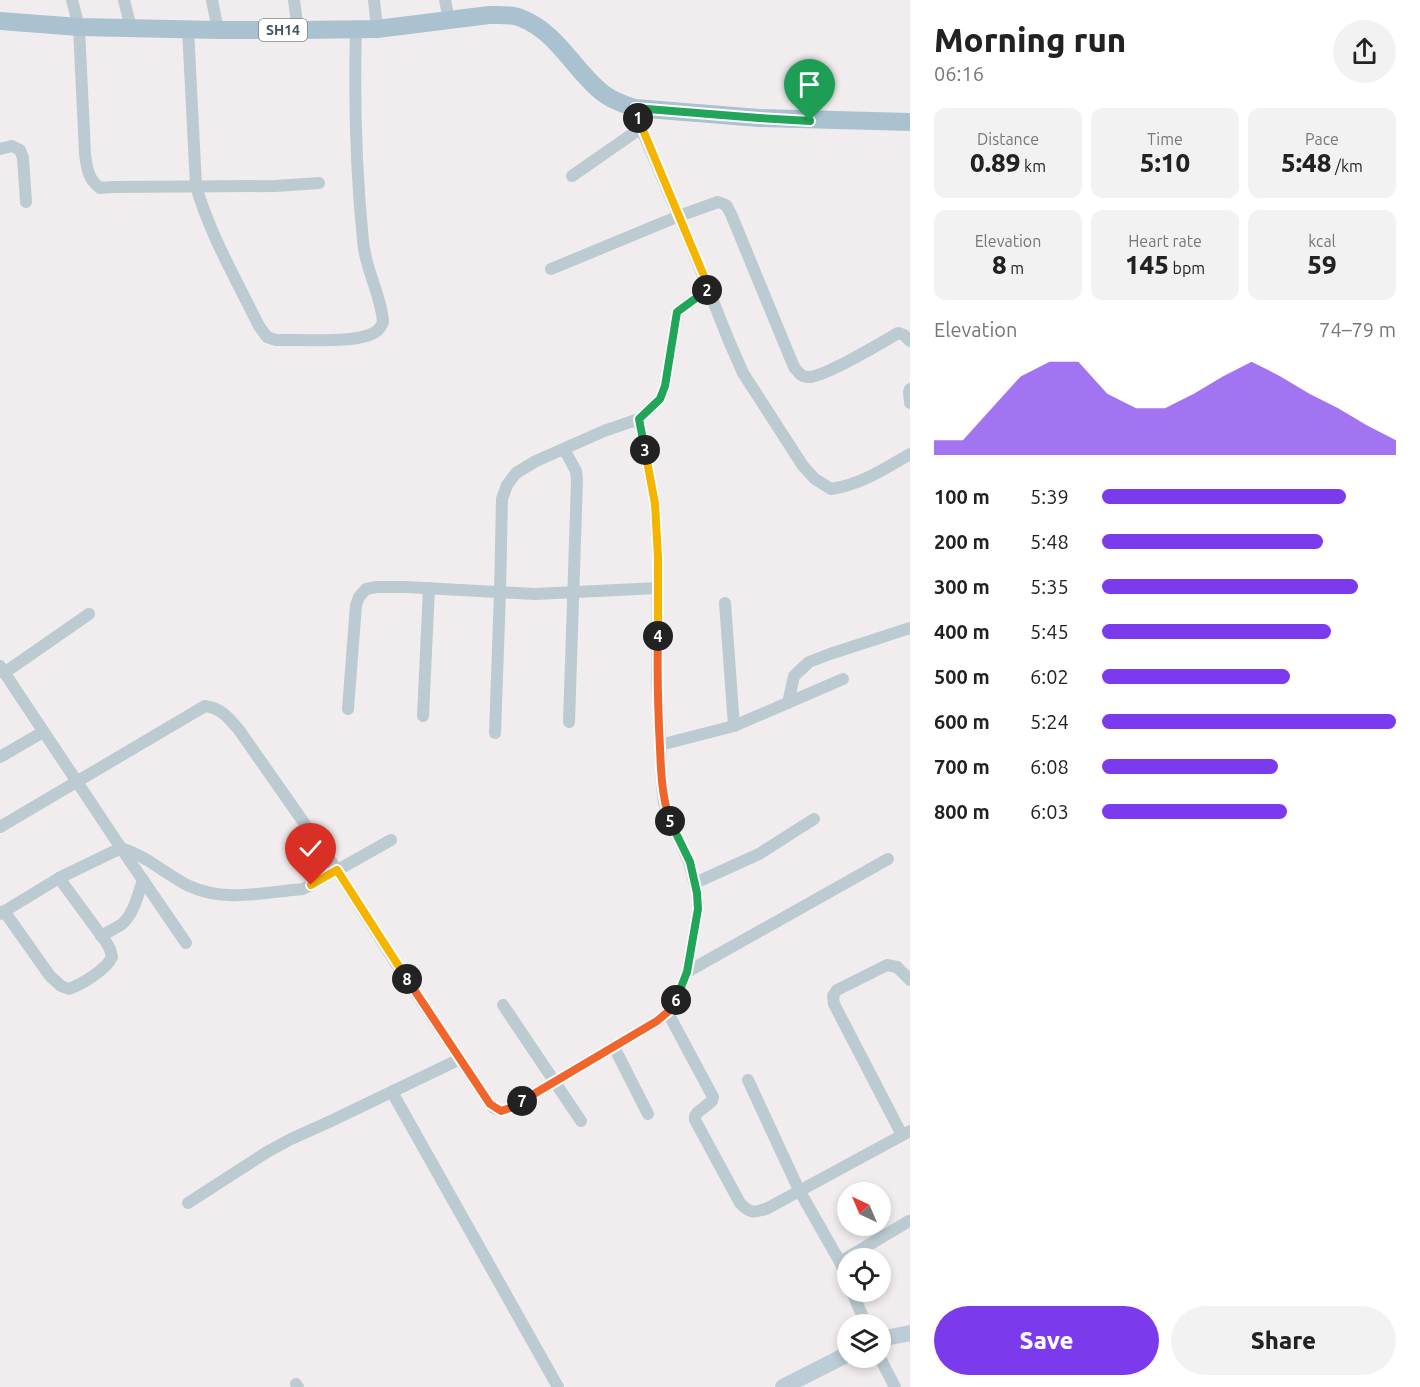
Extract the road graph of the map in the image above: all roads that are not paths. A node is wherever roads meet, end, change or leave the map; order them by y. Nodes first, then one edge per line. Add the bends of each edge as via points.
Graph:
1 (72, 0) edge
2 (124, 0) edge
3 (212, 0) edge
4 (294, 0) edge
5 (374, 0) edge
6 (445, 0) edge
7 (448, 20) junction
8 (0, 21) edge
9 (79, 27) junction
10 (131, 28) junction
11 (188, 29) junction
12 (356, 29) junction
13 (377, 29) junction
14 (218, 30) junction
15 (298, 30) junction
16 (635, 108) junction
17 (910, 122) edge
18 (641, 128) junction
19 (0, 149) edge
20 (572, 176) dead end
21 (319, 183) dead end
22 (196, 186) junction
23 (26, 202) dead end
24 (679, 216) junction
25 (551, 269) dead end
26 (709, 288) junction
27 (910, 341) edge
28 (910, 389) edge
29 (910, 403) edge
30 (639, 419) junction
31 (564, 449) junction
32 (910, 454) edge
33 (429, 588) junction
34 (658, 588) junction
35 (500, 592) junction
36 (573, 592) junction
37 (725, 603) dead end
38 (89, 614) dead end
39 (910, 627) edge
40 (3, 676) edge
41 (843, 680) dead end
42 (788, 703) junction
43 (348, 709) dead end
44 (423, 716) dead end
45 (568, 722) dead end
46 (734, 726) junction
47 (43, 732) junction
48 (495, 733) dead end
49 (660, 745) junction
50 (0, 757) edge
51 (77, 782) junction
52 (814, 819) dead end
53 (0, 827) edge
54 (391, 840) dead end
55 (121, 848) junction
56 (888, 859) dead end
57 (337, 870) junction
58 (59, 878) junction
59 (142, 880) junction
60 (695, 883) junction
61 (2, 912) edge
62 (101, 936) junction
63 (186, 943) dead end
64 (687, 972) junction
65 (910, 980) edge
66 (503, 1005) dead end
67 (668, 1013) junction
68 (614, 1047) junction
69 (460, 1059) junction
70 (748, 1080) dead end
71 (555, 1082) junction
72 (392, 1092) junction
73 (648, 1114) dead end
74 (581, 1121) dead end
75 (906, 1133) edge
76 (799, 1190) junction
77 (188, 1203) dead end
78 (909, 1221) edge
79 (864, 1248) edge
80 (837, 1257) edge
81 (910, 1334) edge
82 (891, 1337) edge
83 (837, 1360) edge
84 (885, 1368) edge
85 (558, 1387) edge
86 (783, 1387) edge
87 (895, 1387) edge

1 - 9 street
2 - 10 street
3 - 14 street
4 - 15 street
5 - 13 street
6 - 7 street
7 - 13 main road, SH14 / SH14
7 - 16 main road, SH14 / SH14 via 489,15 520,17 558,43 599,90
8 - 9 main road, SH14 / SH14
9 - 10 main road, SH14 / SH14
9 - 22 street via 85,154 92,183 100,188
10 - 11 main road, SH14 / SH14
11 - 14 main road, SH14 / SH14
11 - 22 street
12 - 13 main road, SH14 / SH14
12 - 15 main road, SH14 / SH14
12 - 22 street via 355,131 363,243 383,314 378,329 349,339 267,337 225,256
14 - 15 main road, SH14 / SH14
16 - 17 main road, SH14 via 810,121
16 - 18 street
18 - 20 street
18 - 24 street
19 - 23 street via 12,146 24,158
21 - 22 street
24 - 25 street
24 - 26 street
24 - 27 street via 718,202 726,205 800,374 809,377 824,373 898,333
26 - 30 street via 677,312 665,386 660,399
26 - 32 street via 743,372 815,479 831,489 848,486
28 - 29 street
30 - 31 street
30 - 34 street via 655,504
31 - 35 street via 516,473 507,485 502,500
31 - 36 street via 578,480
33 - 35 street
33 - 43 street via 376,587 366,589 359,597
33 - 44 street
34 - 36 street
34 - 49 street
35 - 36 street
35 - 48 street
36 - 45 street
37 - 46 street
38 - 40 street
39 - 42 street via 809,662 794,676
40 - 47 street
41 - 42 street
42 - 46 street
46 - 49 street
47 - 50 street
47 - 51 street
49 - 60 street via 664,803
51 - 53 street
51 - 55 street
51 - 57 street via 205,706 213,707 239,730
52 - 60 street via 759,854
54 - 57 street
55 - 57 street via 190,886 233,896 303,889
55 - 58 street
55 - 59 street
56 - 64 street
57 - 69 street
58 - 61 street
58 - 62 street
59 - 62 street via 128,918
59 - 63 street
60 - 64 street via 698,909
61 - 62 street via 50,976 69,989 110,963 110,949
64 - 67 street
65 - 75 street via 897,967 886,965 837,990 833,996 838,1013
66 - 71 street
67 - 68 street
67 - 76 street via 713,1097 695,1120 740,1203 747,1211 756,1212
68 - 71 street
68 - 73 street
69 - 71 street via 490,1104 501,1111
69 - 72 street
70 - 76 street
71 - 74 street
72 - 77 street via 267,1152
72 - 85 street
75 - 76 street
76 - 80 street
78 - 79 street
81 - 82 street
83 - 86 street
84 - 87 street

